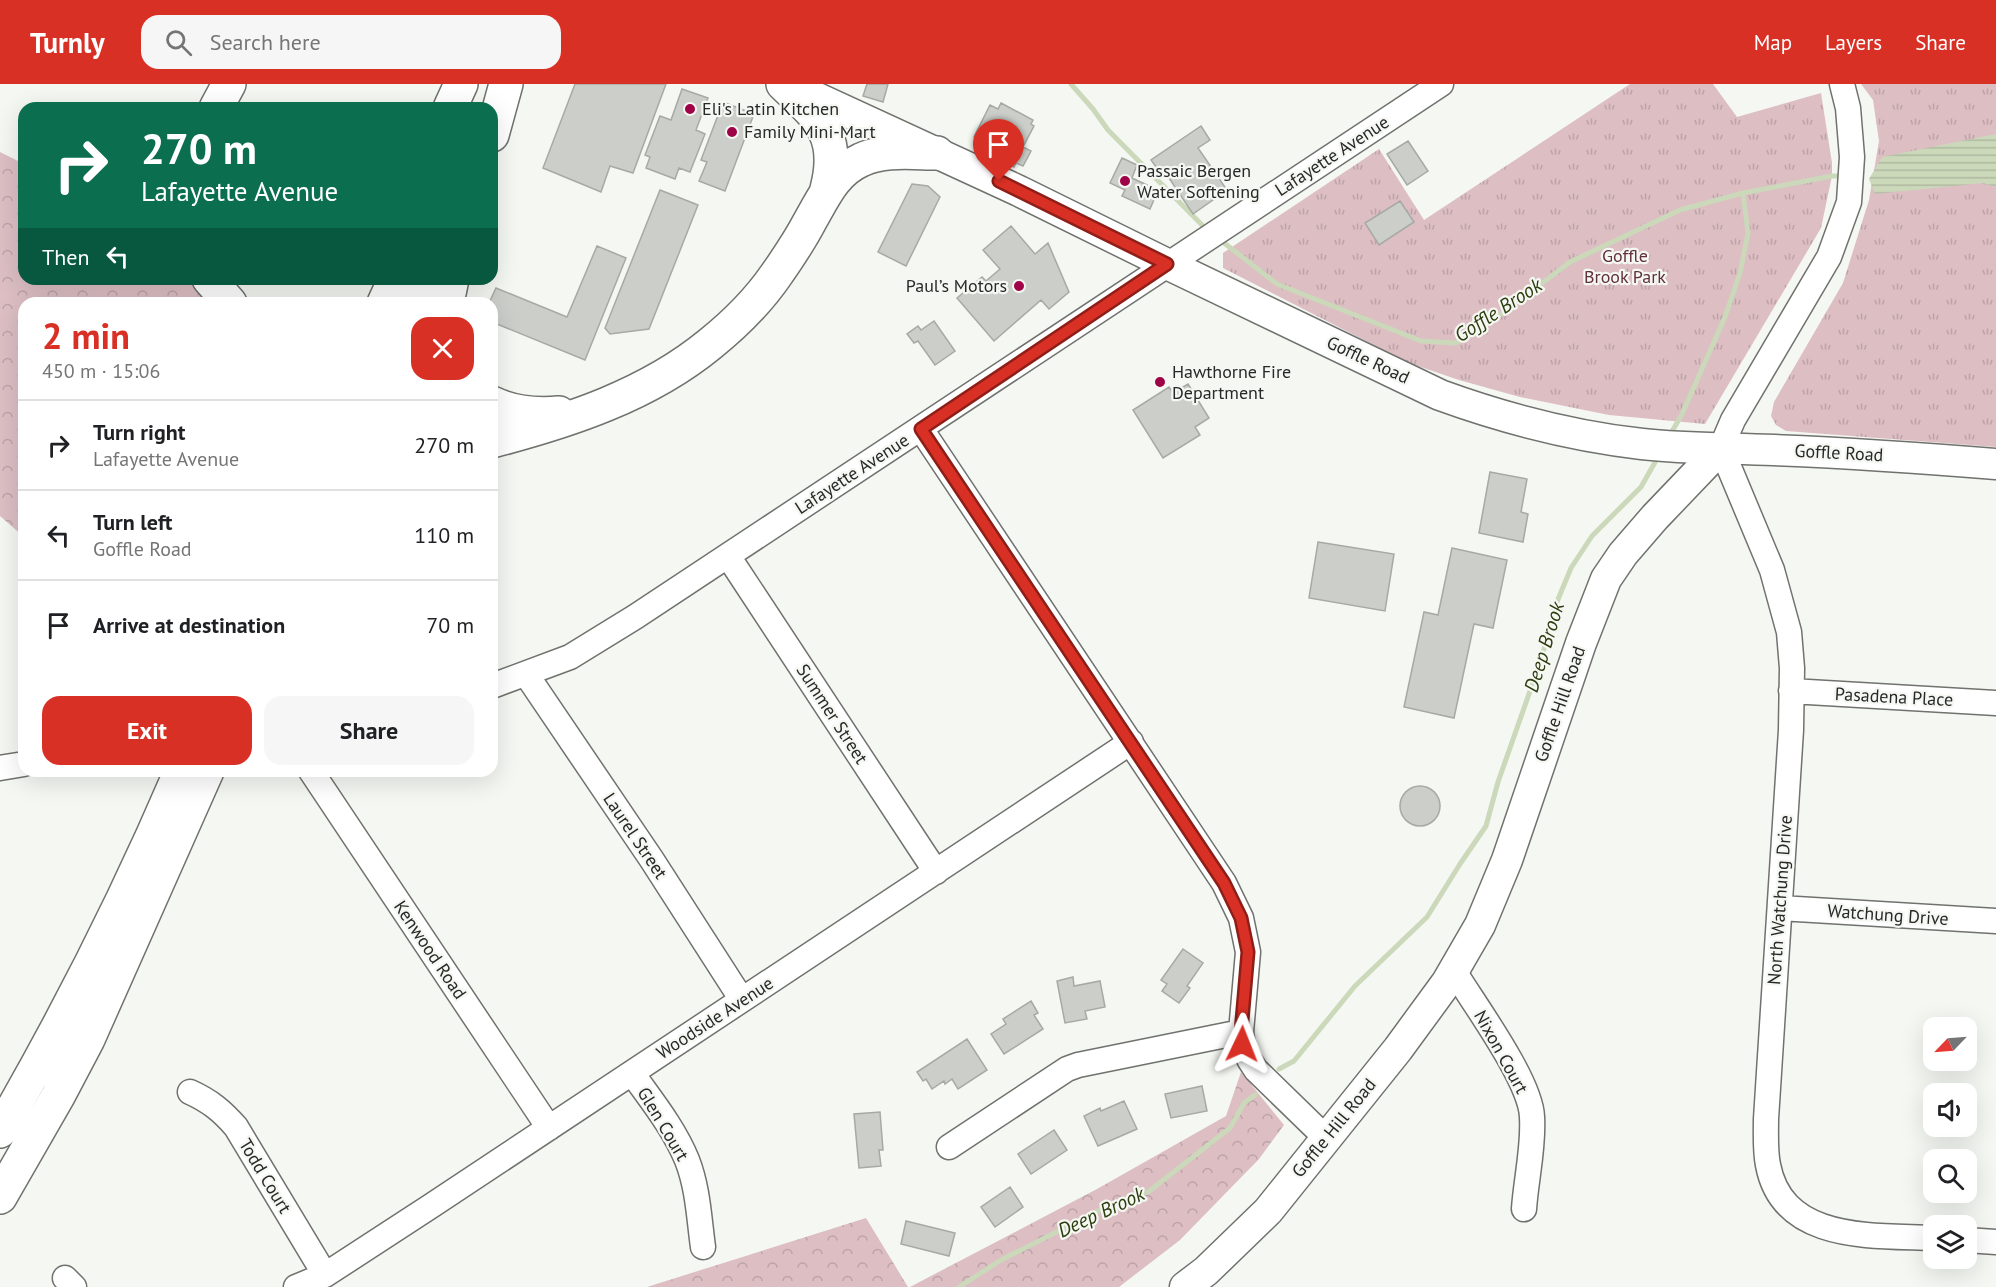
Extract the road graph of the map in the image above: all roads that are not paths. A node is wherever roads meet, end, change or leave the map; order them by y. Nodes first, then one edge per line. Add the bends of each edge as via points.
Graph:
1 (461, 84) edge
2 (472, 84) edge
3 (499, 84) edge
4 (506, 84) edge
5 (785, 84) edge
6 (834, 84) edge
7 (1441, 84) edge
8 (1842, 84) edge
9 (453, 102) edge
10 (465, 102) edge
11 (493, 102) edge
12 (498, 113) edge
13 (856, 115) junction
14 (937, 153) junction
15 (827, 189) junction
16 (1167, 264) junction
17 (214, 285) edge
18 (225, 297) edge
19 (498, 405) edge
20 (599, 406) junction
21 (921, 429) junction
22 (498, 439) edge
23 (1721, 448) junction
24 (1996, 464) edge
25 (728, 556) junction
26 (526, 674) junction
27 (498, 684) edge
28 (1791, 691) junction
29 (1996, 703) edge
30 (1131, 742) junction
31 (18, 765) edge
32 (0, 768) edge
33 (178, 777) edge
34 (204, 777) edge
35 (315, 777) edge
36 (936, 872) junction
37 (1780, 908) junction
38 (1996, 921) edge
39 (1454, 971) junction
40 (742, 1000) junction
41 (1241, 1032) junction
42 (632, 1073) junction
43 (190, 1092) dead end
44 (549, 1128) junction
45 (0, 1131) edge
46 (1326, 1138) junction
47 (949, 1147) dead end
48 (0, 1197) edge
49 (1524, 1209) dead end
50 (1923, 1237) edge
51 (1977, 1241) edge
52 (1996, 1242) edge
53 (703, 1247) dead end
54 (325, 1275) junction
55 (296, 1287) edge
56 (1185, 1287) edge

1 - 9 highway
2 - 10 highway
3 - 11 highway
4 - 12 highway
5 - 13 main road, Goffle Road
5 - 15 highway via 816,116 826,133 832,151
6 - 13 main road
7 - 16 street, Lafayette Avenue
8 - 23 street, Goffle Hill Road via 1852,157 1849,201 1829,257 1733,420
13 - 14 main road, Goffle Road
14 - 15 highway via 877,154 849,167
14 - 16 main road, Goffle Road
15 - 20 highway via 775,277 734,323 658,379
16 - 21 street, Lafayette Avenue
16 - 23 main road, Goffle Road via 1440,395 1520,422 1644,444
17 - 18 highway
19 - 20 highway via 546,414
20 - 22 highway
21 - 25 street, Lafayette Avenue
21 - 30 street
23 - 24 main road, Goffle Road
23 - 28 street, North Watchung Drive via 1772,570 1789,632
23 - 39 main road, Goffle Hill Road via 1655,517 1606,579 1507,860 1480,925
25 - 26 street, Lafayette Avenue via 570,657
25 - 36 street, Summer Street
26 - 27 street, Lafayette Avenue
26 - 40 street, Laurel Street
28 - 29 street, Pasadena Place
28 - 37 street, North Watchung Drive
30 - 36 street, Woodside Avenue
30 - 41 street via 1224,883 1241,918 1248,952
31 - 32 street
33 - 45 highway via 90,969
34 - 48 highway via 88,1039
35 - 44 street, Kenwood Road
36 - 40 street, Woodside Avenue
37 - 38 street, Watchung Drive
37 - 50 street, North Watchung Drive via 1766,1119 1766,1150 1774,1184 1791,1209 1823,1228 1853,1234
39 - 46 main road, Goffle Hill Road via 1398,1049
39 - 49 street, Nixon Court via 1525,1090 1532,1114
40 - 42 street, Woodside Avenue
41 - 46 street via 1247,1058 1256,1070
41 - 47 street via 1067,1069
42 - 44 street, Woodside Avenue
42 - 53 street, Glen Court via 664,1118 686,1159 697,1199
43 - 54 street, Todd Court via 223,1111 236,1127
44 - 54 street, Woodside Avenue
46 - 56 main road, Goffle Hill Road via 1268,1211
51 - 52 street
54 - 55 street, Woodside Avenue

